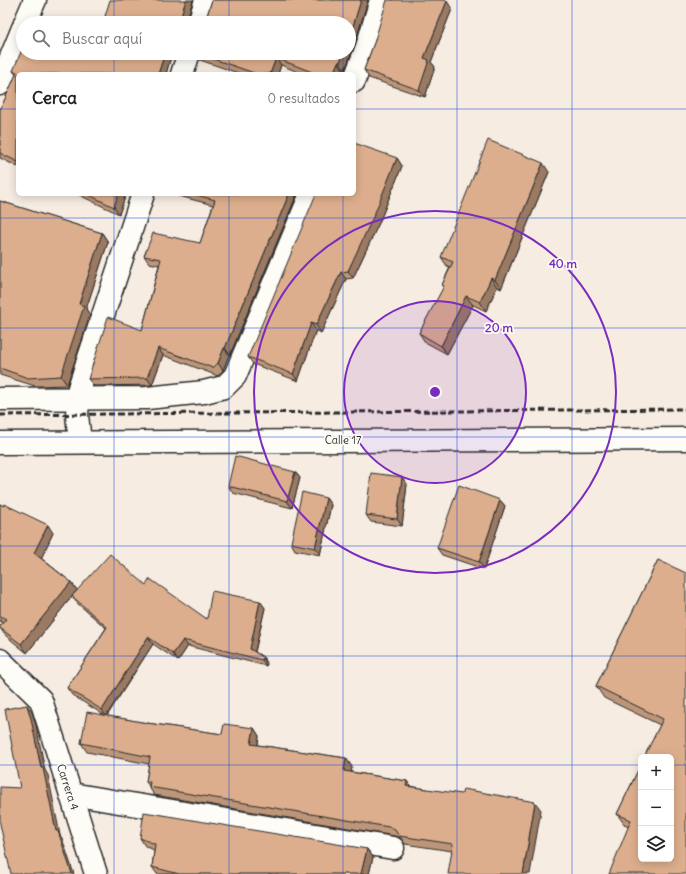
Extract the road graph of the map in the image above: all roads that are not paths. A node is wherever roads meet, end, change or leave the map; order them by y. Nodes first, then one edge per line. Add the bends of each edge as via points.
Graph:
1 (35, 0) edge
2 (206, 0) edge
3 (382, 0) edge
4 (28, 16) edge
5 (201, 16) edge
6 (16, 45) edge
7 (187, 60) edge
8 (183, 72) edge
9 (356, 76) edge
10 (0, 84) edge
11 (142, 196) edge
12 (310, 196) edge
13 (0, 399) edge
14 (78, 399) junction
15 (686, 439) edge
16 (80, 442) junction
17 (0, 443) edge
18 (0, 660) edge
19 (71, 794) junction
20 (393, 848) dead end
21 (96, 874) edge

1 - 4 street
2 - 5 street
3 - 9 street
6 - 10 street
7 - 8 street
11 - 14 street via 79,388
12 - 14 street via 235,376 224,387 204,392 147,398
13 - 14 street
14 - 16 street
15 - 16 street, Calle 17
16 - 17 street, Calle 17
18 - 19 street, Carrera 4 via 41,700
19 - 20 street
19 - 21 street, Carrera 4

